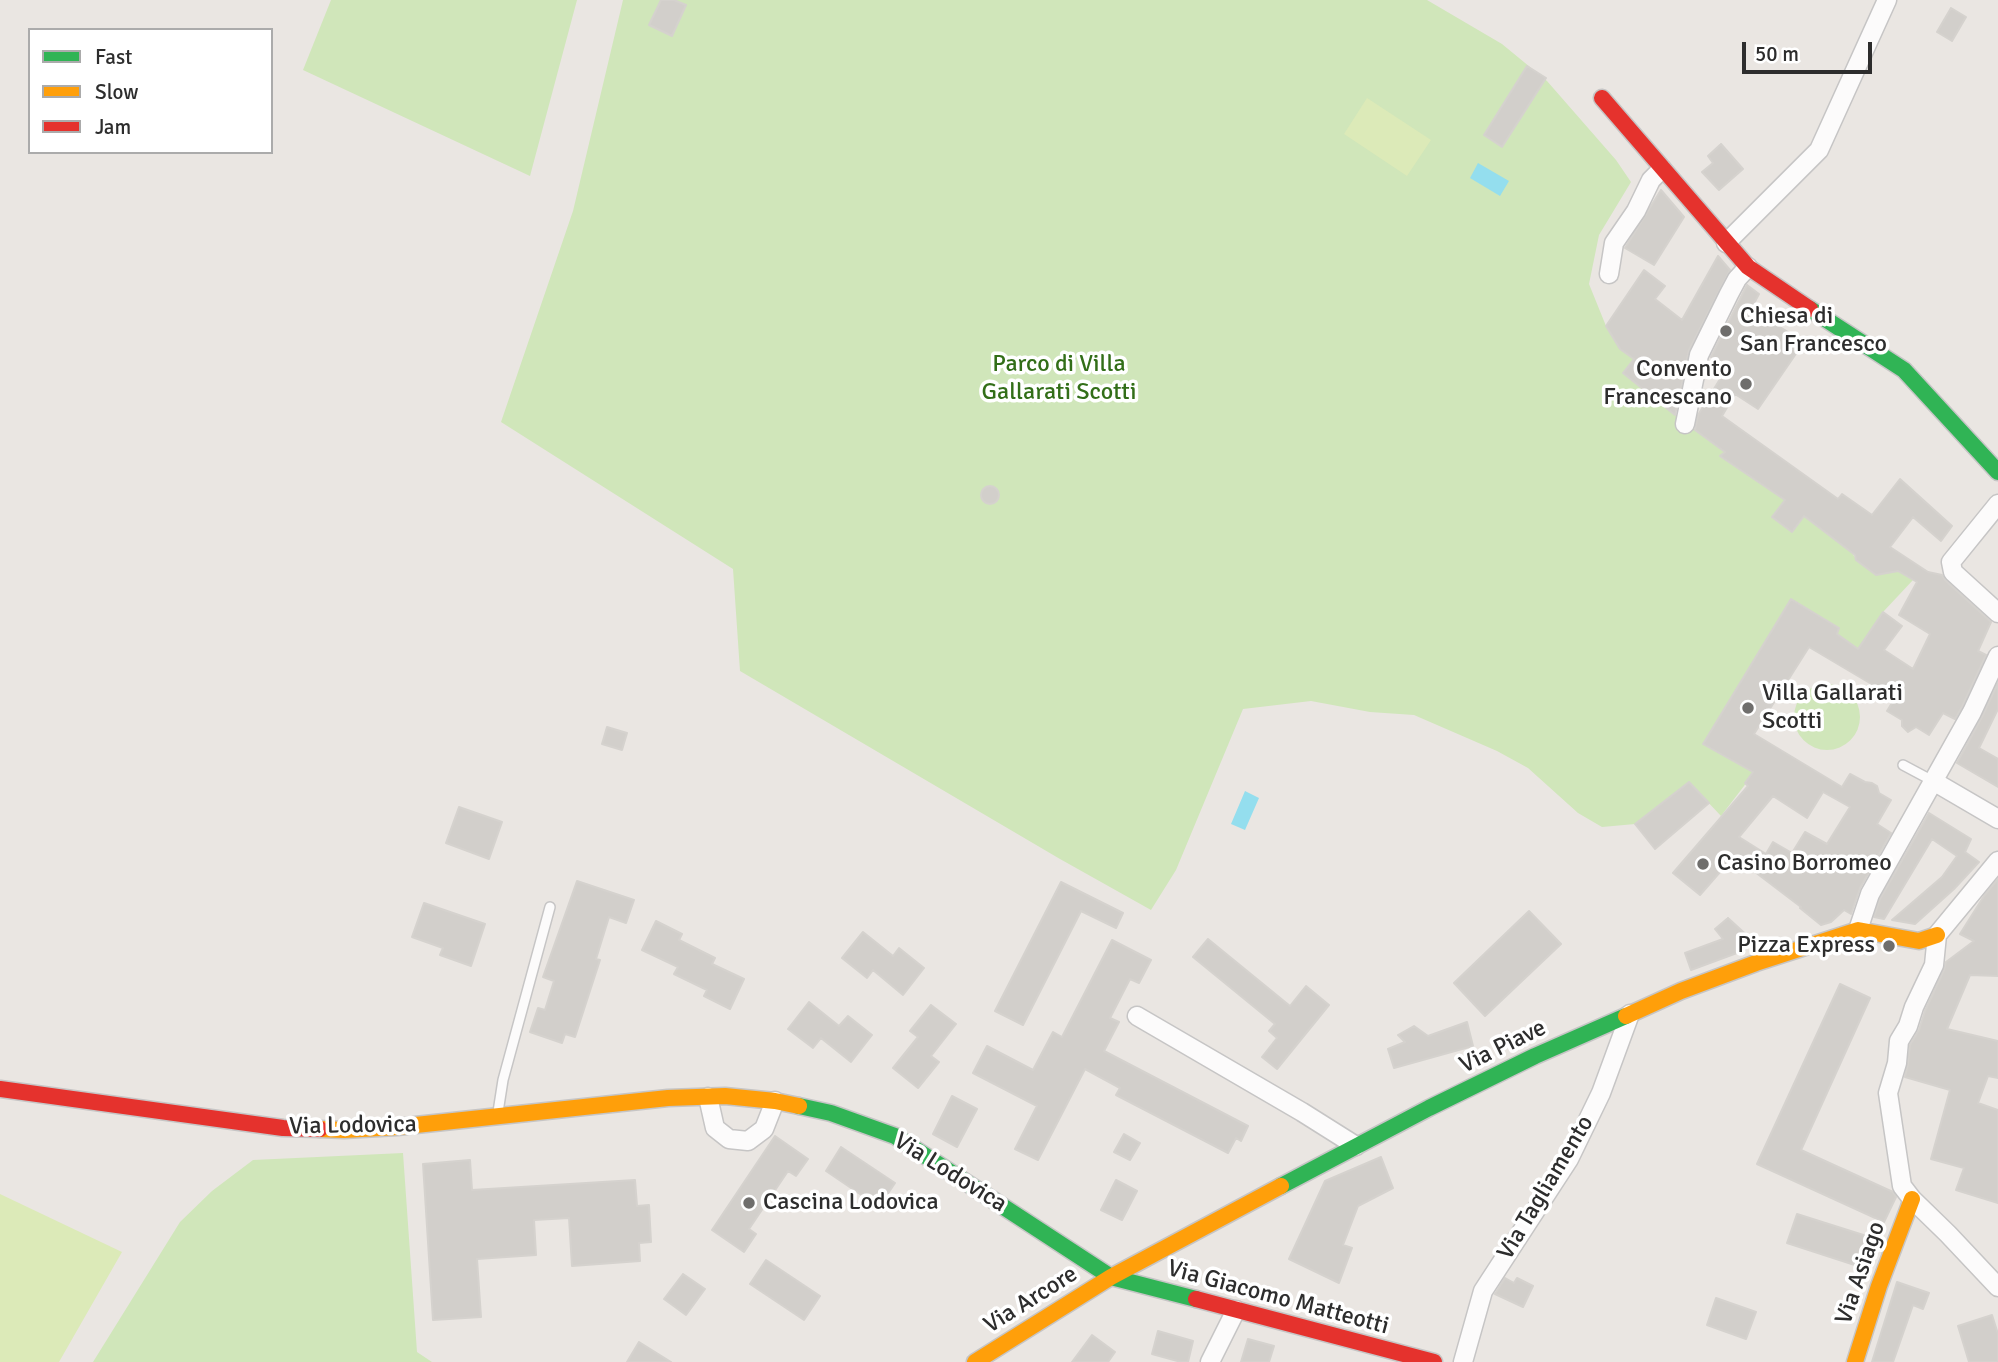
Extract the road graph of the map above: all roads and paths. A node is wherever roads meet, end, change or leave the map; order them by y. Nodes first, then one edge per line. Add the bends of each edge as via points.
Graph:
1 (1888, 0) edge
2 (1602, 98) dead end
3 (1662, 169) junction
4 (1726, 243) junction
5 (1748, 267) junction
6 (1609, 274) dead end
7 (1685, 424) dead end
8 (1998, 472) edge
9 (1998, 504) edge
10 (1998, 613) edge
11 (1996, 668) edge
12 (1903, 765) dead end
13 (1933, 781) junction
14 (1998, 819) edge
15 (1998, 862) edge
16 (550, 907) dead end
17 (1858, 930) junction
18 (1937, 934) junction
19 (1630, 1014) junction
20 (1137, 1016) dead end
21 (0, 1089) edge
22 (708, 1097) junction
23 (775, 1101) junction
24 (498, 1117) junction
25 (1356, 1146) junction
26 (1912, 1199) junction
27 (1111, 1278) junction
28 (1998, 1287) edge
29 (1236, 1310) junction
30 (975, 1362) edge
31 (1210, 1362) edge
32 (1434, 1362) edge
33 (1463, 1362) edge
34 (1855, 1362) edge

1 - 4 street via 1819,150
2 - 3 street
3 - 4 street
3 - 6 street via 1614,243
4 - 5 street
5 - 7 street via 1729,293 1699,355
5 - 8 street via 1904,370
9 - 10 street via 1951,562 1953,572
11 - 13 street
12 - 13 lane
13 - 14 street
13 - 17 street via 1870,894
15 - 18 street
16 - 24 lane via 503,1080
17 - 18 street, Via Piave via 1919,941
17 - 19 street, Via Piave via 1681,990
18 - 26 street via 1934,965 1899,1041 1898,1063 1888,1093 1902,1186
19 - 25 street, Via Piave
19 - 33 street, Via Tagliamento via 1601,1093 1569,1159 1483,1291
20 - 25 street
21 - 24 street, Via Lodovica via 283,1128 344,1130
22 - 23 street, Via Lodovica
22 - 23 street via 715,1128 729,1139 748,1141 764,1129
22 - 24 street, Via Lodovica
23 - 27 street, Via Lodovica via 831,1113 895,1136
25 - 27 street, Via Piave
26 - 28 street
26 - 34 street, Via Asiago
27 - 29 street, Via Giacomo Matteotti
27 - 30 street, Via Arcore
29 - 31 street
29 - 32 street, Via Giacomo Matteotti

